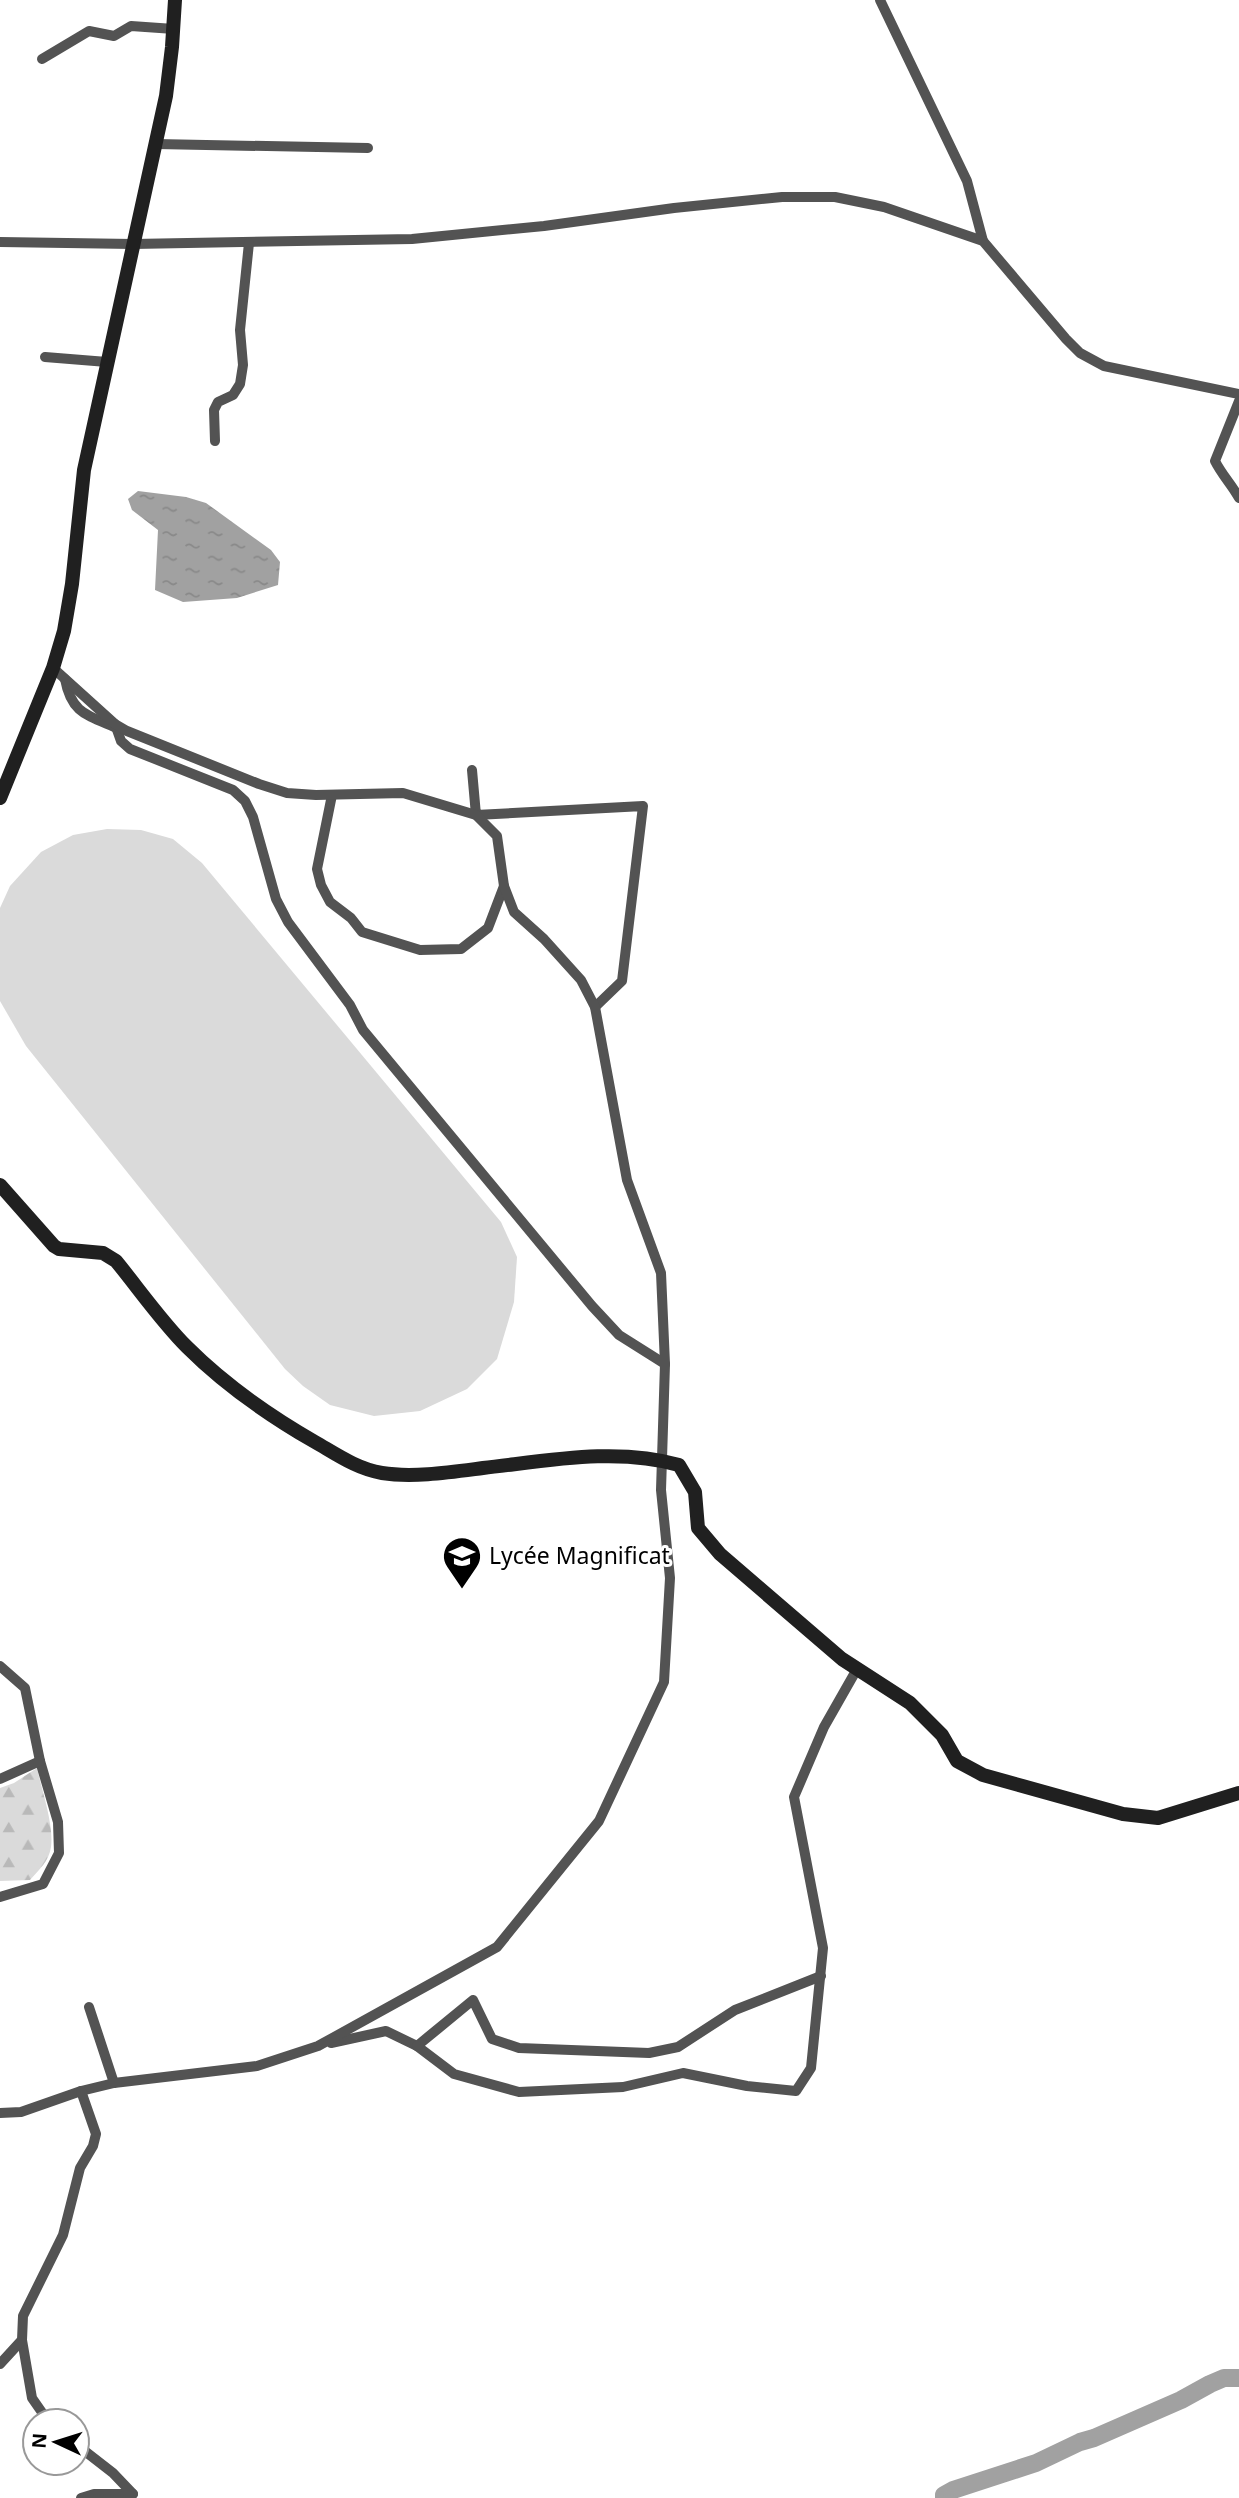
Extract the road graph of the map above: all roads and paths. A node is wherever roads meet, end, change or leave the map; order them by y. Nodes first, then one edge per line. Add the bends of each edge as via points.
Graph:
1 (175, 0) edge
2 (880, 0) edge
3 (174, 29) junction
4 (42, 59) dead end
5 (156, 144) junction
6 (368, 148) dead end
7 (983, 241) junction
8 (0, 242) edge
9 (249, 243) junction
10 (133, 244) junction
11 (45, 357) dead end
12 (107, 362) junction
13 (1239, 394) edge
14 (1239, 401) edge
15 (215, 441) dead end
16 (1239, 498) edge
17 (53, 668) junction
18 (119, 727) junction
19 (472, 770) dead end
20 (332, 795) junction
21 (0, 798) edge
22 (476, 815) junction
23 (504, 886) junction
24 (595, 1007) junction
25 (0, 1185) edge
26 (665, 1364) junction
27 (663, 1461) junction
28 (0, 1666) edge
29 (857, 1670) junction
30 (40, 1761) junction
31 (0, 1779) edge
32 (1239, 1793) edge
33 (0, 1897) edge
34 (821, 1976) junction
35 (89, 2007) dead end
36 (318, 2046) junction
37 (417, 2046) junction
38 (114, 2083) junction
39 (81, 2091) junction
40 (0, 2113) edge
41 (22, 2340) junction
42 (0, 2364) edge
43 (38, 2407) edge
44 (91, 2456) edge
45 (81, 2498) edge

1 - 3 street
2 - 7 street via 967,181
3 - 4 street via 131,26 114,36 89,31
3 - 5 street
5 - 6 street
5 - 10 street
7 - 9 street via 884,207 835,197 782,197 412,239
7 - 13 street via 1080,353 1104,366
8 - 10 street
9 - 10 street
9 - 15 street via 240,384 214,410
10 - 12 street
11 - 12 street
12 - 17 street via 84,470 64,631
14 - 16 street via 1215,461
17 - 18 street
17 - 21 street
18 - 20 street via 287,793
18 - 26 street via 121,741 130,749 233,790 245,801 276,899 363,1030 592,1306 619,1335
19 - 22 street
20 - 22 street via 403,793
20 - 23 street via 317,869 330,902 362,932 420,950 461,949 488,928
22 - 23 street via 497,836
22 - 24 street via 643,806 622,981
23 - 24 street via 514,912 581,980
24 - 26 street via 627,1180 661,1273
25 - 27 street via 54,1246 103,1253 116,1261 185,1345 225,1382 266,1414 353,1464 383,1473 438,1474 612,1457
26 - 27 street
27 - 29 street via 679,1465 695,1492 698,1528 720,1553
27 - 36 street via 661,1490 670,1578 664,1682 599,1821 496,1947
28 - 30 street via 25,1688
29 - 32 street via 910,1703 942,1735 957,1761 983,1775 1123,1814 1158,1818
29 - 34 street via 824,1727 794,1797 822,1948
30 - 31 street
30 - 33 street via 58,1822 59,1853 43,1884
34 - 37 street via 735,2010 678,2047 649,2053 519,2048 492,2039 473,2000
34 - 37 street via 811,2068 796,2091 683,2073 623,2087 519,2092 454,2074
35 - 38 street
36 - 37 street via 386,2031
36 - 38 street via 257,2066
38 - 39 street
39 - 40 street via 21,2112
39 - 41 street via 96,2134 80,2168 63,2235 23,2316
41 - 42 street
41 - 43 street via 32,2398
44 - 45 street via 133,2494

